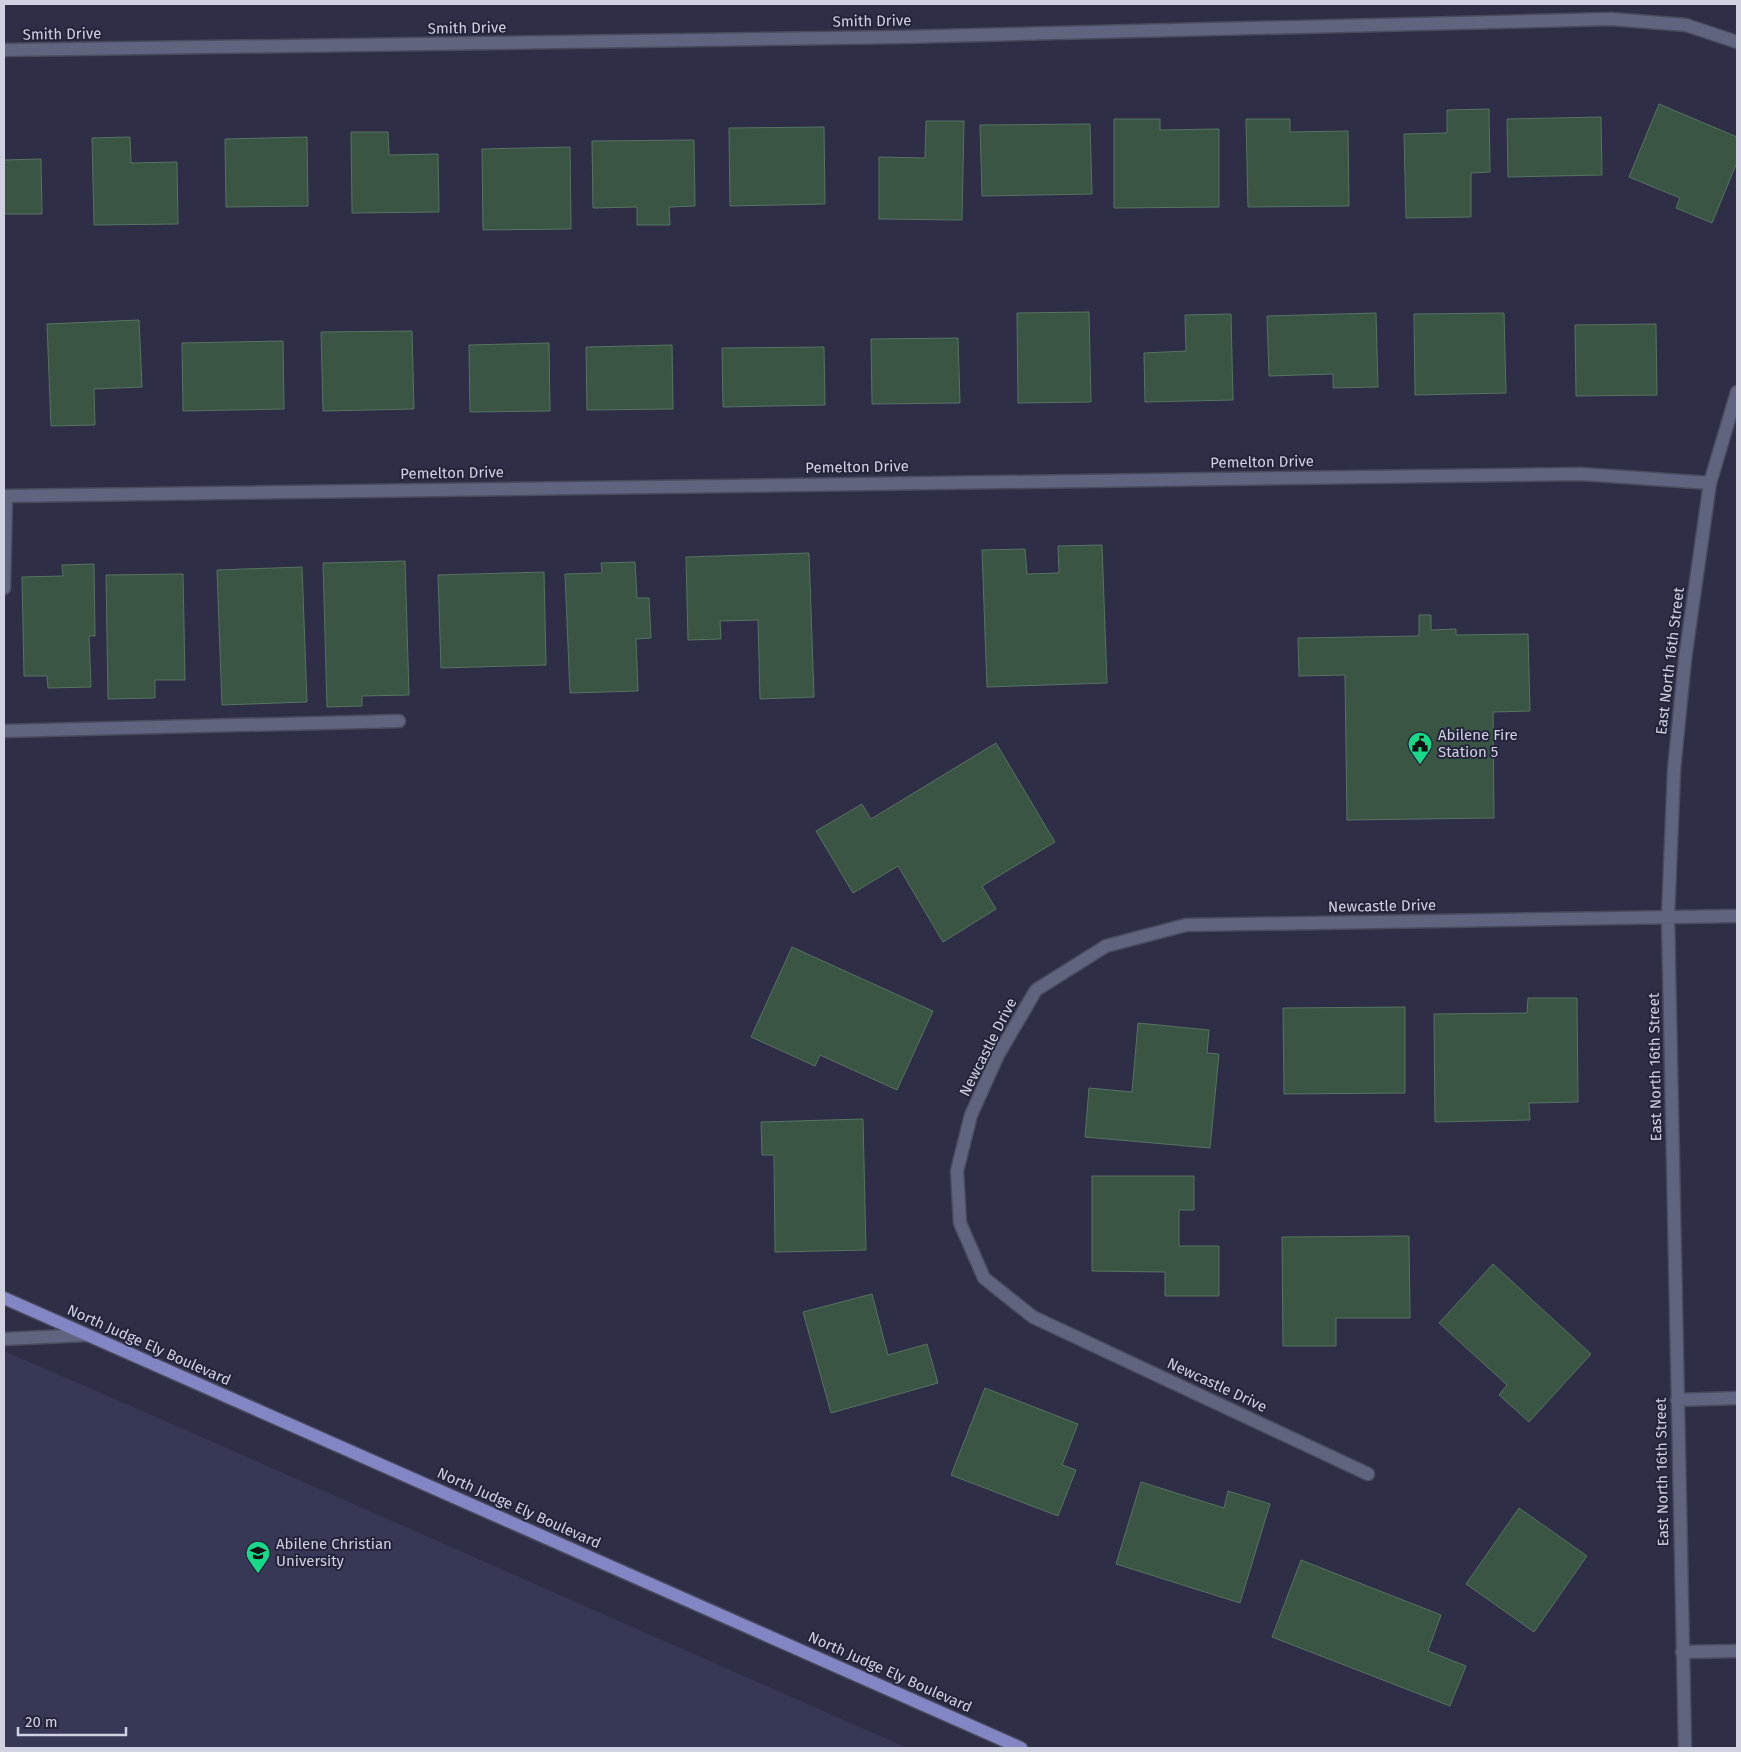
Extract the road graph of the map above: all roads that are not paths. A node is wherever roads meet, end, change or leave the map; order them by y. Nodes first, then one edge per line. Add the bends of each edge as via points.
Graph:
1 (1737, 42) edge
2 (4, 50) edge
3 (1737, 392) edge
4 (1710, 483) junction
5 (5, 496) edge
6 (4, 588) edge
7 (399, 721) dead end
8 (4, 731) edge
9 (1737, 916) edge
10 (1668, 917) junction
11 (4, 1298) edge
12 (87, 1335) junction
13 (4, 1339) edge
14 (1737, 1398) edge
15 (1677, 1400) junction
16 (1368, 1474) dead end
17 (1737, 1651) edge
18 (1682, 1652) junction
19 (1021, 1748) edge
20 (1685, 1748) edge

1 - 2 street, Smith Drive via 1686,26 1611,19 901,37
3 - 4 street, East North 16th Street
4 - 5 street, Pemelton Drive via 1581,474
4 - 10 street, East North 16th Street via 1685,659 1674,770
5 - 6 street
7 - 8 street
9 - 10 street, Newcastle Drive
10 - 15 street, East North 16th Street
10 - 16 street, Newcastle Drive via 1186,925 1106,946 1036,990 998,1055 971,1115 958,1172 960,1223 984,1278 1034,1316
11 - 12 main road, North Judge Ely Boulevard
12 - 13 street
12 - 19 main road, North Judge Ely Boulevard
14 - 15 street
15 - 18 street, East North 16th Street
17 - 18 street
18 - 20 street, East North 16th Street

